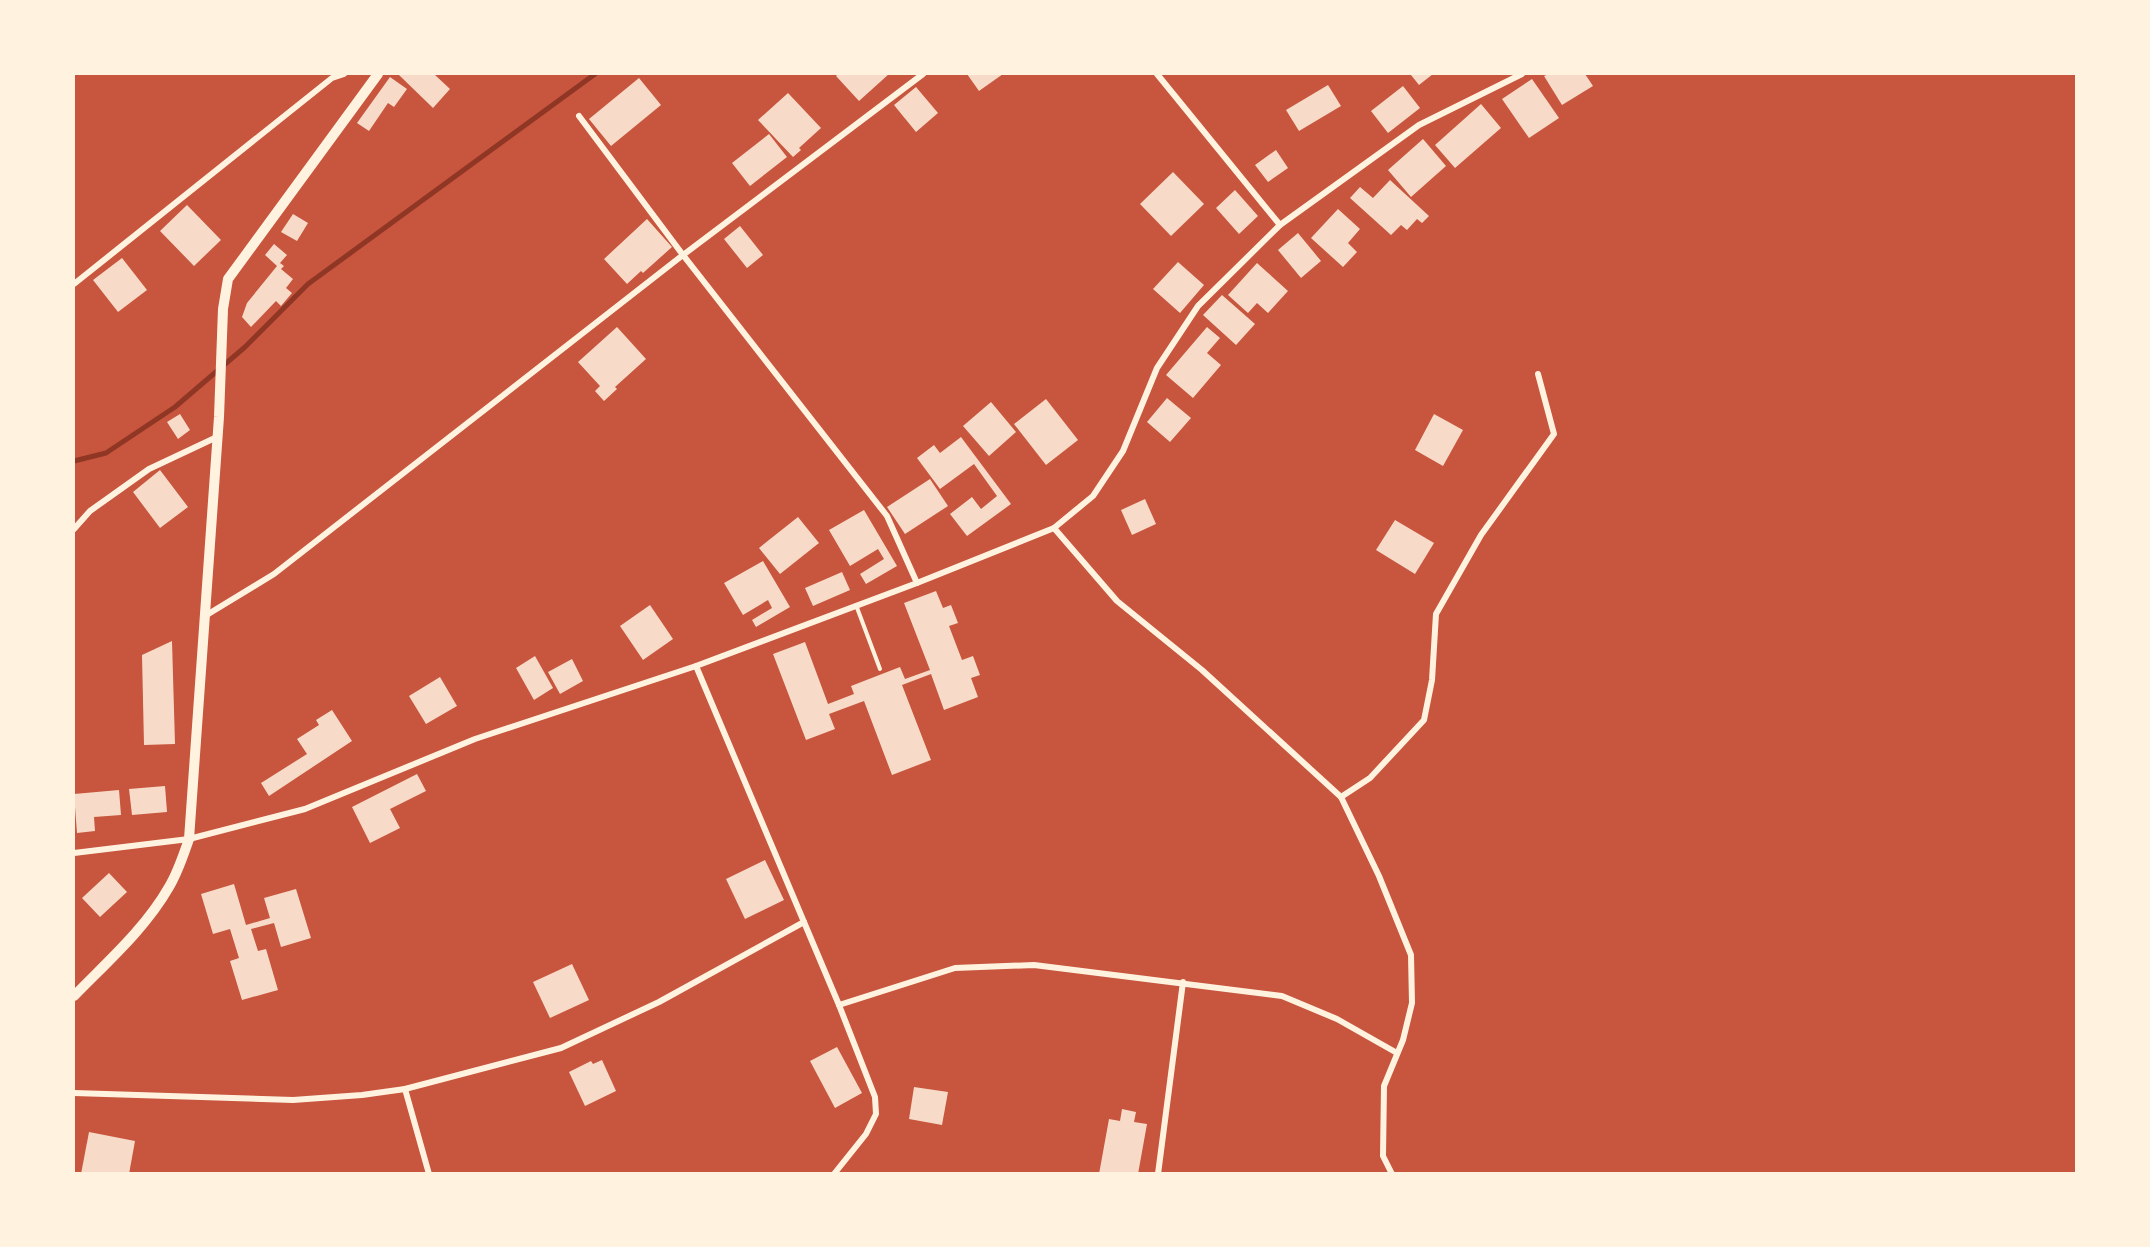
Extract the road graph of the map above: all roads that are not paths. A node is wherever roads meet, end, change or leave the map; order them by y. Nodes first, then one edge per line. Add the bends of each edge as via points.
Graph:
1 (344, 74) edge
2 (923, 74) edge
3 (1157, 74) edge
4 (1522, 74) edge
5 (374, 75) edge
6 (579, 116) dead end
7 (1280, 225) junction
8 (683, 255) junction
9 (74, 284) edge
10 (1538, 374) dead end
11 (218, 437) junction
12 (1054, 528) junction
13 (74, 529) edge
14 (917, 583) junction
15 (856, 604) junction
16 (205, 616) junction
17 (696, 666) junction
18 (880, 669) dead end
19 (1341, 797) junction
20 (189, 840) junction
21 (74, 853) edge
22 (804, 922) junction
23 (1184, 982) junction
24 (74, 996) edge
25 (839, 1005) junction
26 (1397, 1053) junction
27 (405, 1089) junction
28 (74, 1093) edge
29 (429, 1173) edge
30 (834, 1173) edge
31 (1158, 1173) edge
32 (1392, 1173) edge

1 - 9 street via 332,78
2 - 8 street
3 - 7 street
4 - 7 street via 1419,125
5 - 11 main road via 228,279 223,309
6 - 8 street
7 - 12 street via 1198,306 1156,368 1124,451 1093,496
8 - 14 street via 887,516
8 - 16 street via 274,574
10 - 19 street via 1554,434 1481,535 1436,614 1432,680 1424,720 1370,778
11 - 13 street via 149,469 90,512
11 - 16 main road
12 - 14 street
12 - 19 street via 1117,601 1202,670
14 - 15 street
15 - 17 street
15 - 18 lane
16 - 20 main road
17 - 20 street via 475,739 305,809
17 - 22 street
19 - 26 street via 1411,955 1412,1003
20 - 21 street
20 - 24 main road via 168,888 136,932
22 - 25 street
22 - 27 street via 659,1002 561,1048
23 - 25 street via 1034,965 955,968
23 - 26 street via 1282,996 1337,1019
23 - 31 street
25 - 30 street via 875,1097 876,1114 866,1134
26 - 32 street via 1384,1086 1383,1156
27 - 28 street via 293,1100
27 - 29 street

